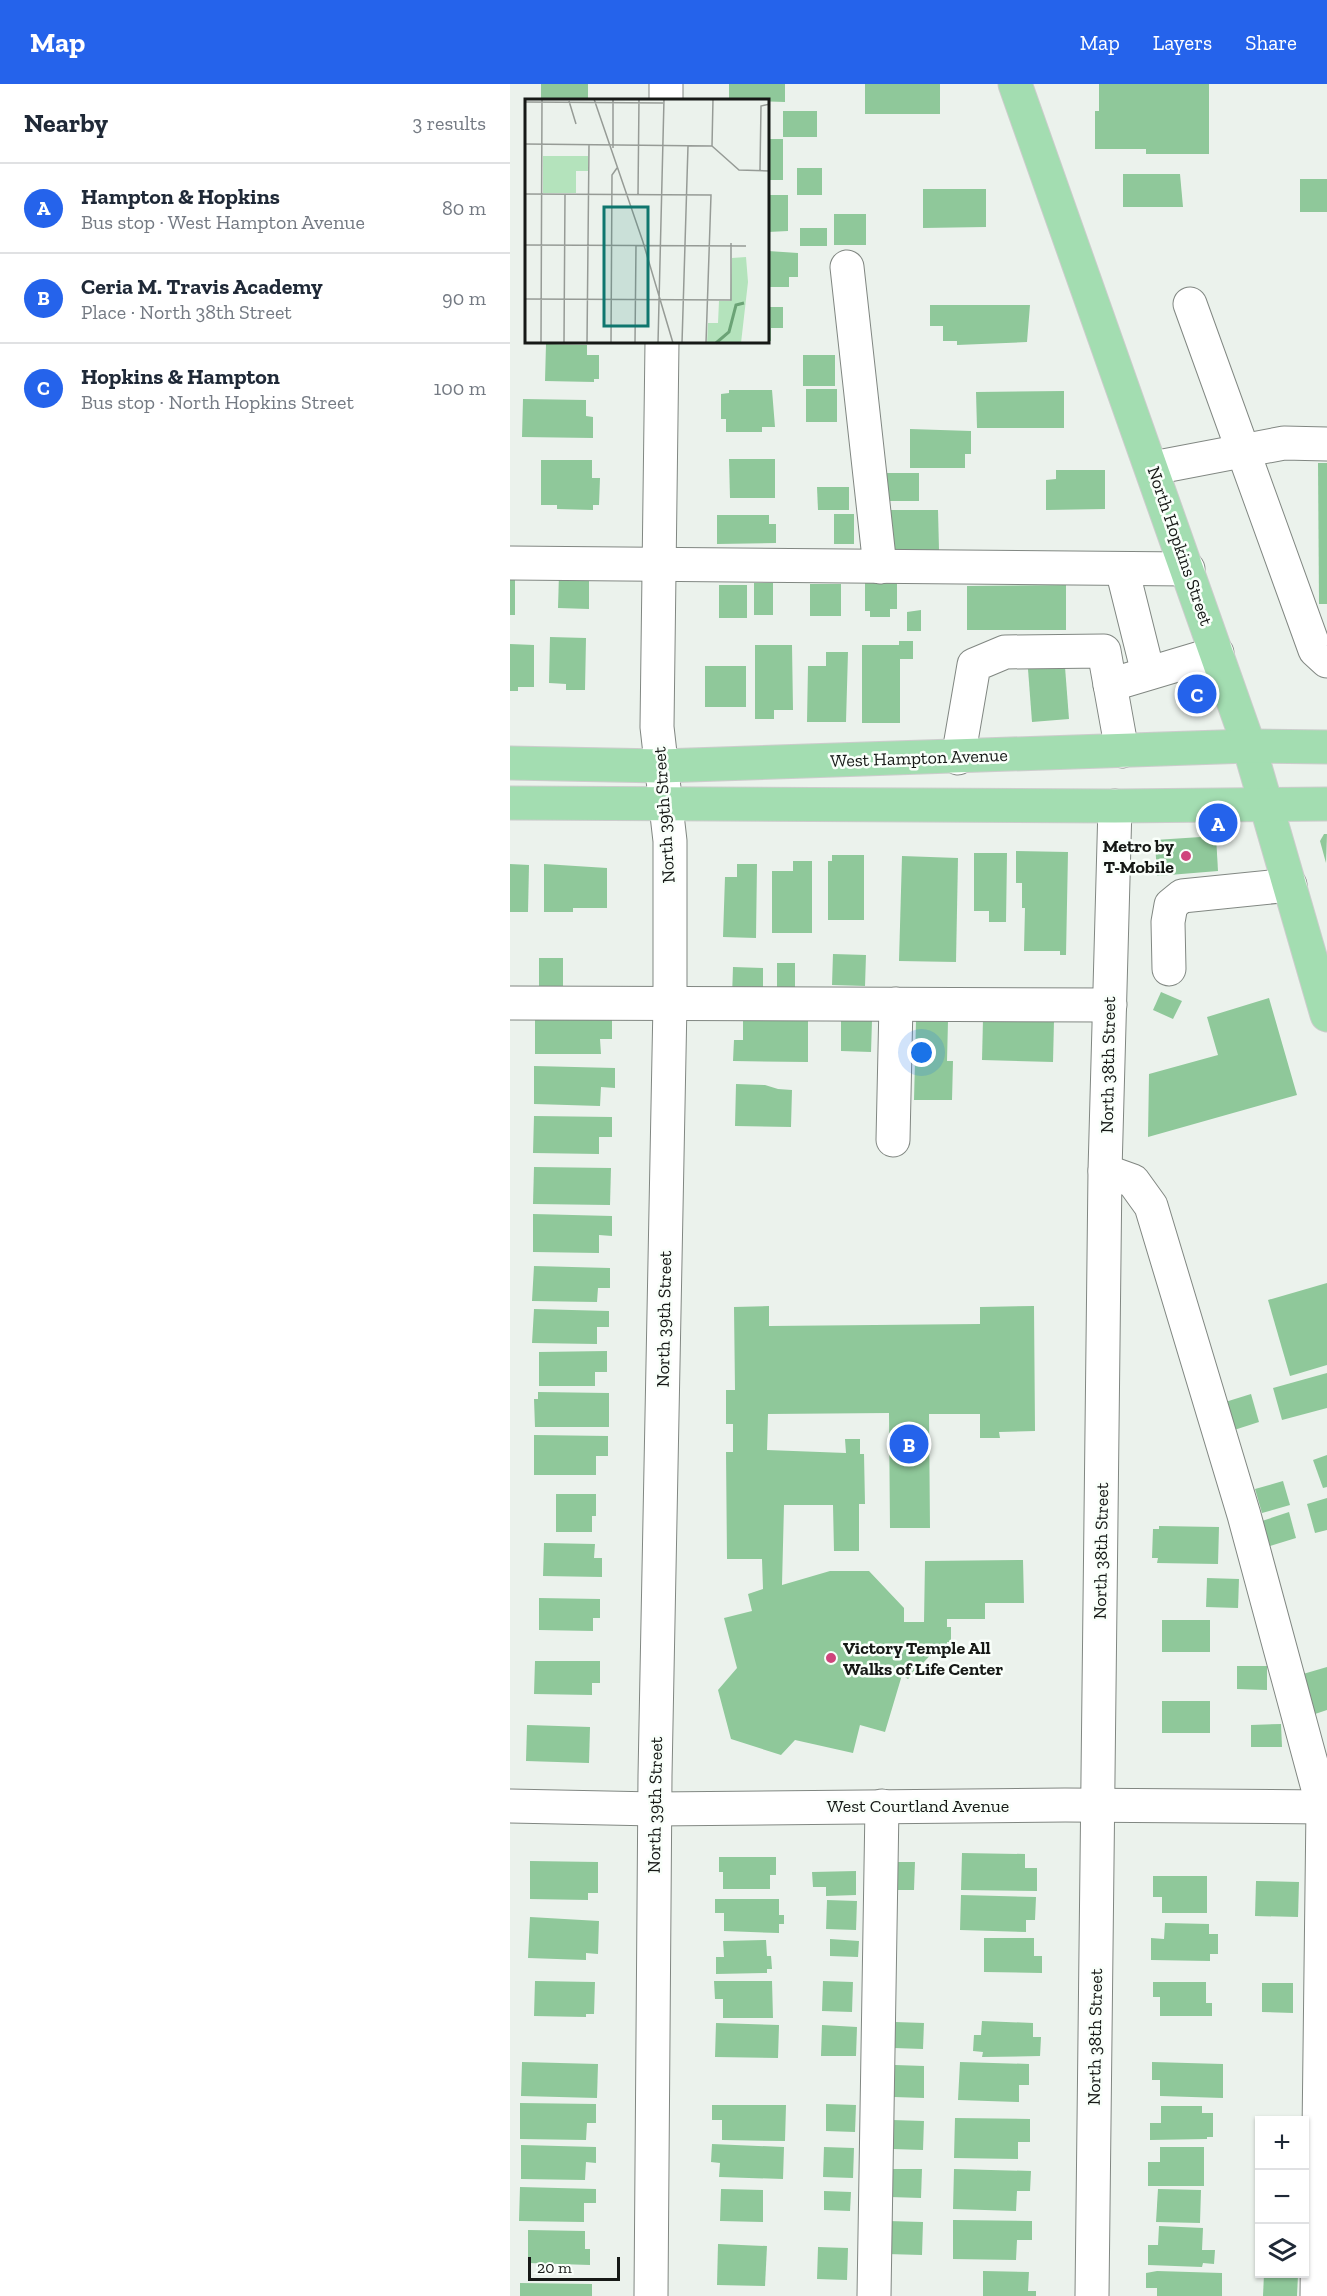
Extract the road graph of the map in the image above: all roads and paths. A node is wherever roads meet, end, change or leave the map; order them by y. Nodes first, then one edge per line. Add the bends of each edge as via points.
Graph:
1 (1016, 84) edge
2 (847, 267) dead end
3 (1190, 304) dead end
4 (662, 344) edge
5 (1327, 444) edge
6 (1243, 449) junction
7 (1153, 468) junction
8 (510, 562) edge
9 (658, 565) junction
10 (880, 567) junction
11 (1122, 569) junction
12 (1188, 569) junction
13 (1217, 653) junction
14 (1327, 661) edge
15 (1148, 673) junction
16 (1110, 685) junction
17 (1249, 746) junction
18 (1327, 747) edge
19 (1122, 751) junction
20 (958, 758) junction
21 (510, 763) edge
22 (661, 766) junction
23 (510, 803) edge
24 (666, 804) junction
25 (1266, 804) junction
26 (1327, 804) edge
27 (1115, 806) junction
28 (1290, 885) junction
29 (1169, 969) dead end
30 (510, 1003) edge
31 (670, 1003) junction
32 (896, 1004) junction
33 (1110, 1005) junction
34 (1327, 1015) edge
35 (893, 1140) dead end
36 (1106, 1171) junction
37 (1098, 1805) junction
38 (510, 1806) edge
39 (882, 1806) junction
40 (1325, 1807) edge
41 (655, 1809) junction
42 (651, 2296) edge
43 (874, 2296) edge
44 (1092, 2296) edge
45 (1317, 2296) edge

1 - 7 main road, North Hopkins Street
2 - 10 street
3 - 6 street
4 - 9 street, North 39th Street
5 - 6 street via 1284,443
6 - 7 street
6 - 14 street via 1315,650
7 - 12 main road, North Hopkins Street
8 - 9 street
9 - 10 street
9 - 22 street, North 39th Street via 657,727
10 - 11 street
11 - 12 street
11 - 15 street
12 - 13 main road, North Hopkins Street
13 - 15 street
13 - 17 main road, North Hopkins Street
15 - 16 street
16 - 19 street
16 - 20 street via 1104,651 1005,652 974,665
17 - 18 main road, West Hampton Avenue
17 - 19 main road, West Hampton Avenue
17 - 25 main road, North Hopkins Street
19 - 20 main road, West Hampton Avenue
20 - 22 main road, West Hampton Avenue
21 - 22 main road, West Hampton Avenue
22 - 24 street, North 39th Street
23 - 24 main road
24 - 27 main road
24 - 31 street, North 39th Street via 670,841
25 - 26 main road
25 - 27 main road
25 - 28 main road, North Hopkins Street
27 - 33 street, North 38th Street
28 - 29 street via 1182,896 1171,905
28 - 34 main road, North Hopkins Street
30 - 31 street
31 - 32 street
31 - 41 street, North 39th Street
32 - 33 street
32 - 35 street
33 - 36 street, North 38th Street
36 - 37 street, North 38th Street
36 - 40 street via 1133,1181 1151,1206 1244,1515
37 - 39 street, West Courtland Avenue
37 - 40 street, West Courtland Avenue
37 - 44 street, North 38th Street
38 - 41 street, West Courtland Avenue
39 - 41 street, West Courtland Avenue
39 - 43 street
40 - 45 street
41 - 42 street, North 39th Street

